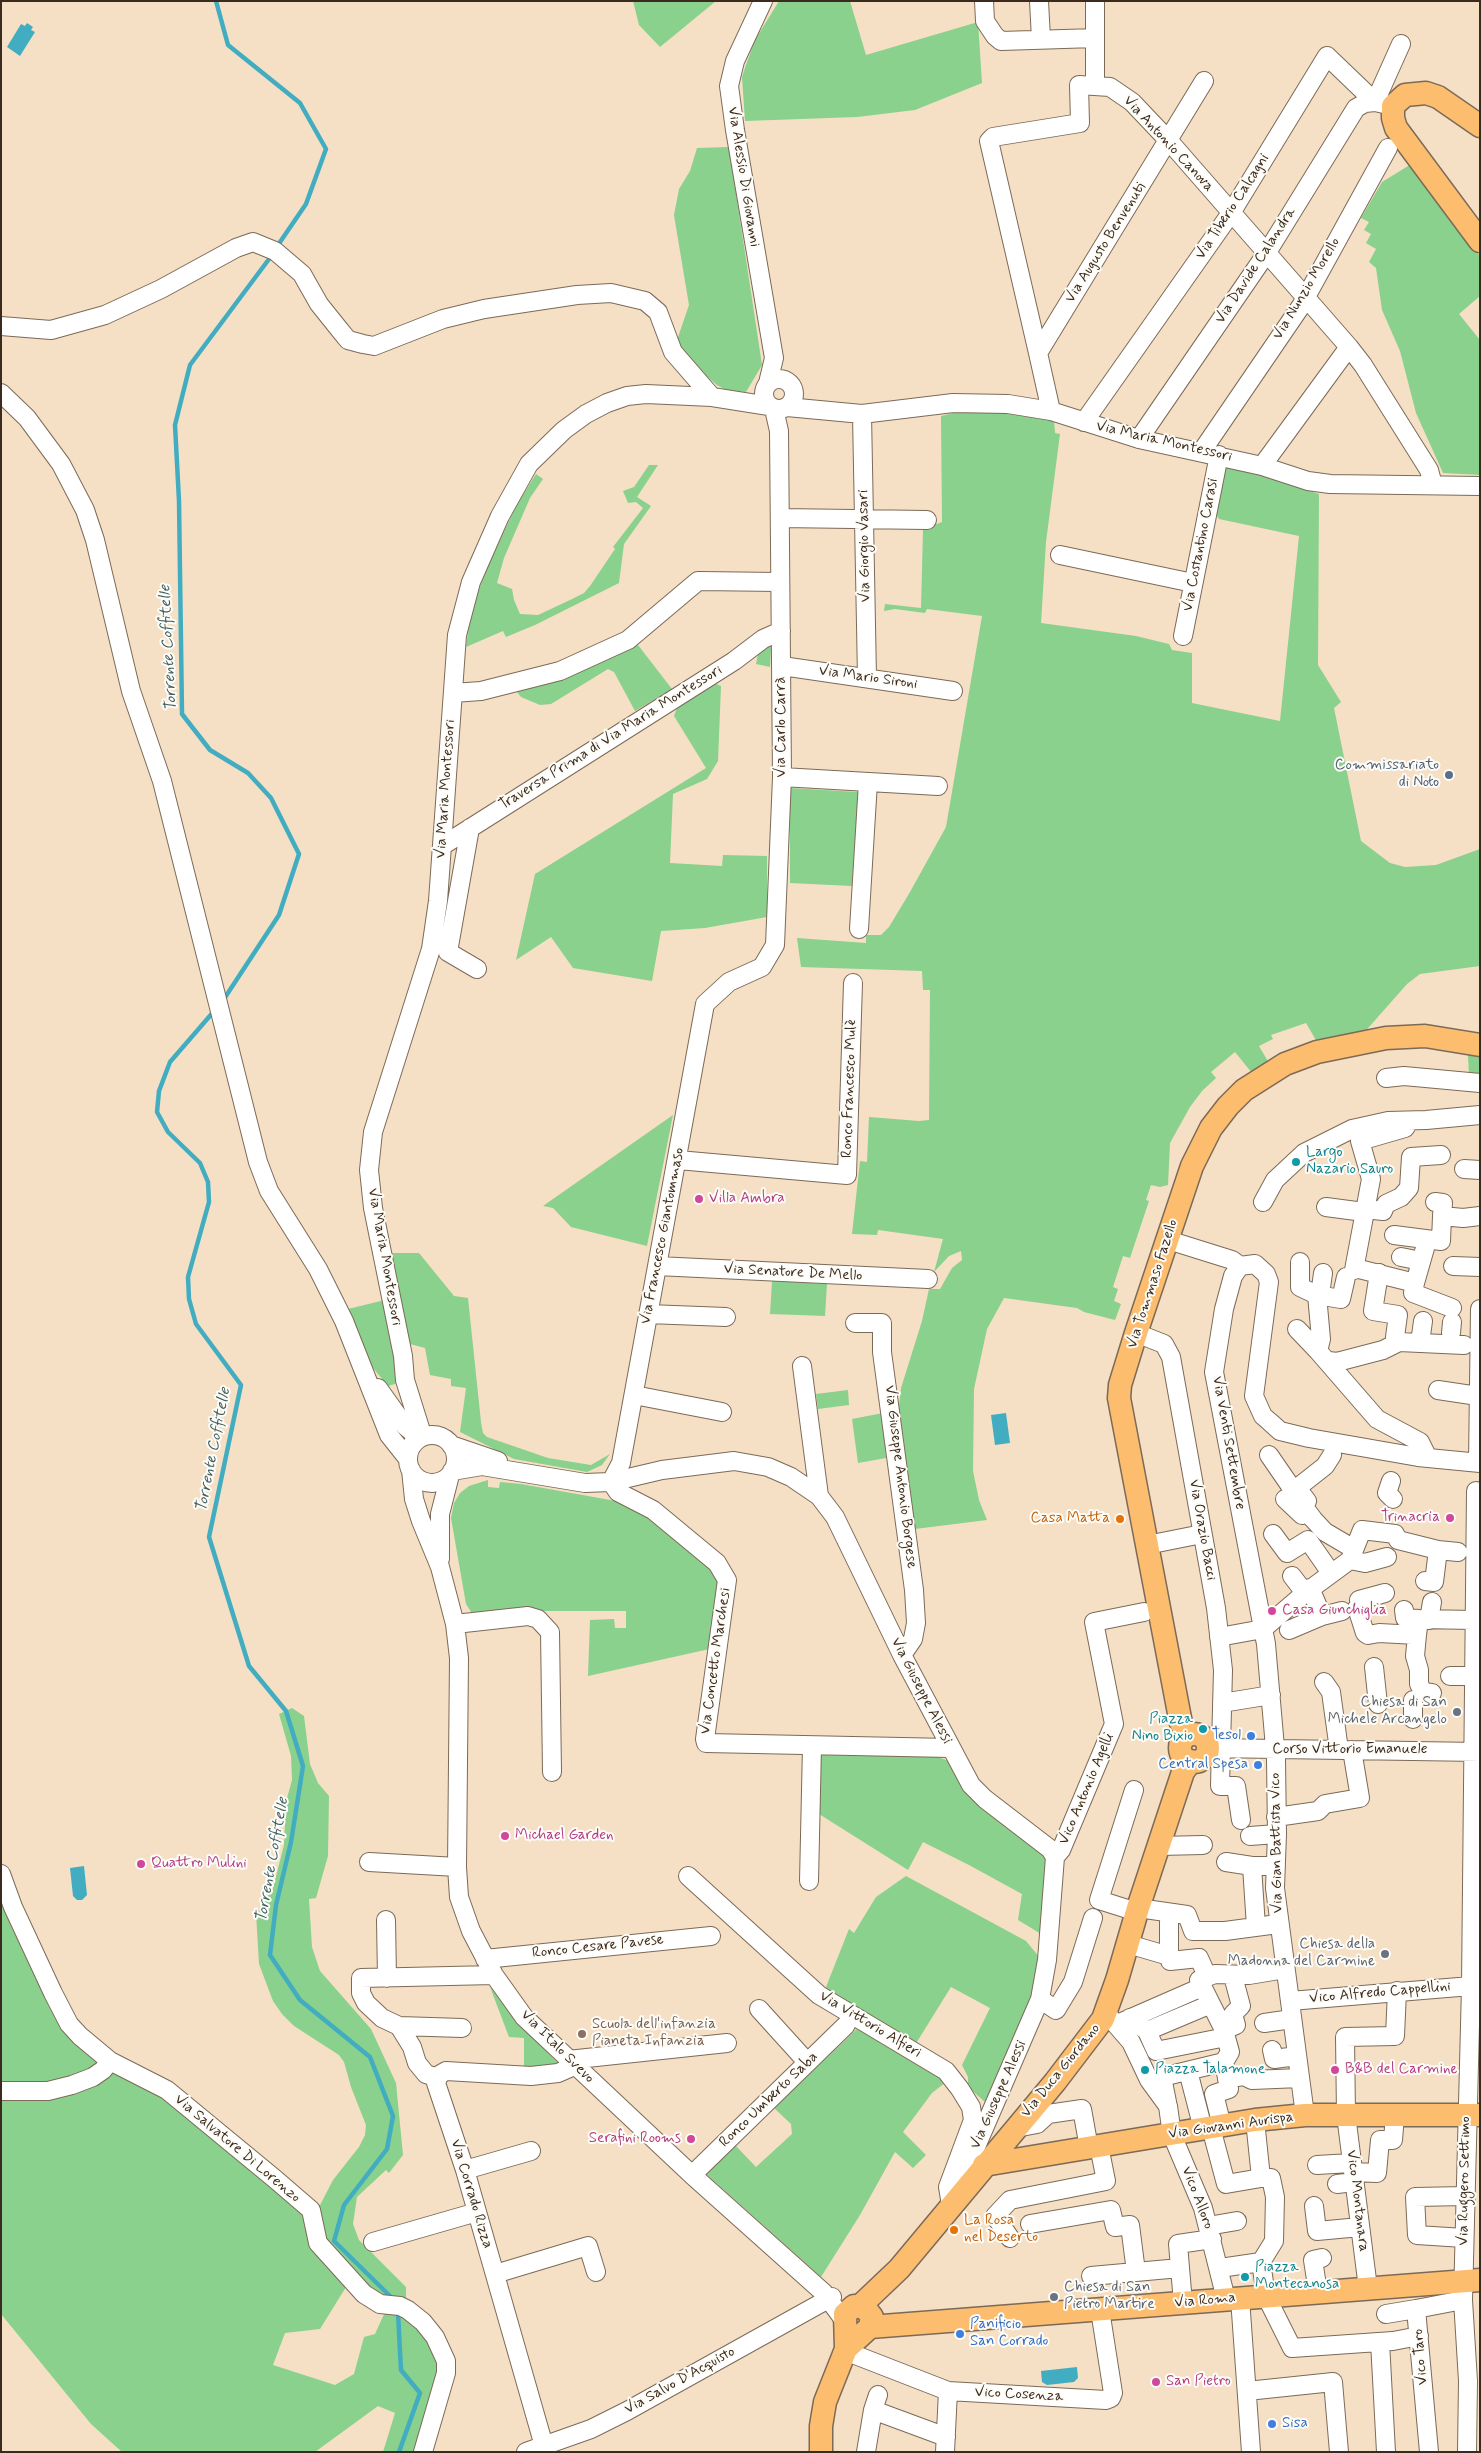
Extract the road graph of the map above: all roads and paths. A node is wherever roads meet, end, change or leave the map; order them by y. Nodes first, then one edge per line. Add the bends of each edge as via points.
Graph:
1 (763, 1) edge
2 (984, 1) edge
3 (1039, 1) edge
4 (1095, 1) edge
5 (1094, 38) junction
6 (1040, 40) junction
7 (1401, 44) dead end
8 (1204, 81) dead end
9 (1096, 84) junction
10 (1384, 104) junction
11 (1480, 126) edge
12 (1169, 141) junction
13 (1388, 148) dead end
14 (1232, 213) junction
15 (1480, 241) edge
16 (1266, 254) junction
17 (1306, 298) junction
18 (1, 326) edge
19 (1349, 347) junction
20 (1038, 353) junction
21 (774, 358) junction
22 (766, 386) junction
23 (792, 387) junction
24 (1, 393) edge
25 (712, 397) junction
26 (746, 401) junction
27 (778, 407) junction
28 (819, 410) junction
29 (1051, 412) junction
30 (862, 414) junction
31 (1084, 422) junction
32 (1139, 439) junction
33 (1210, 453) junction
34 (1262, 466) junction
35 (1433, 485) junction
36 (1480, 486) edge
37 (780, 518) junction
38 (864, 519) junction
39 (927, 520) dead end
40 (1060, 555) dead end
41 (780, 582) junction
42 (1194, 582) junction
43 (781, 631) junction
44 (1182, 636) dead end
45 (782, 666) junction
46 (867, 678) junction
47 (953, 691) dead end
48 (453, 693) junction
49 (782, 777) junction
50 (868, 782) junction
51 (938, 786) dead end
52 (470, 828) junction
53 (442, 846) junction
54 (859, 929) dead end
55 (478, 969) dead end
56 (853, 983) dead end
57 (718, 993) joint
58 (1480, 1045) edge
59 (1386, 1078) dead end
60 (1480, 1083) edge
61 (1480, 1115) edge
62 (1410, 1120) junction
63 (1441, 1155) dead end
64 (678, 1160) junction
65 (1263, 1202) dead end
66 (1326, 1207) dead end
67 (1365, 1210) junction
68 (1480, 1216) edge
69 (1394, 1234) dead end
70 (1168, 1240) junction
71 (1425, 1249) junction
72 (1401, 1257) dead end
73 (1300, 1262) dead end
74 (657, 1266) junction
75 (1240, 1266) junction
76 (1454, 1266) dead end
77 (1480, 1267) edge
78 (1352, 1272) junction
79 (1323, 1273) dead end
80 (1379, 1273) junction
81 (928, 1279) dead end
82 (1415, 1283) junction
83 (1318, 1295) junction
84 (1480, 1309) edge
85 (648, 1314) junction
86 (726, 1317) dead end
87 (1423, 1321) dead end
88 (855, 1323) dead end
89 (1297, 1329) dead end
90 (1136, 1333) junction
91 (1397, 1342) junction
92 (1420, 1343) junction
93 (403, 1356) junction
94 (1323, 1356) junction
95 (802, 1366) dead end
96 (364, 1370) junction
97 (405, 1380) junction
98 (380, 1390) junction
99 (1438, 1390) dead end
100 (634, 1395) junction
101 (1478, 1396) junction
102 (722, 1412) dead end
103 (448, 1442) junction
104 (415, 1449) junction
105 (1269, 1455) dead end
106 (1332, 1455) dead end
107 (1428, 1458) junction
108 (1479, 1462) edge
109 (519, 1472) junction
110 (451, 1473) junction
111 (1391, 1481) dead end
112 (611, 1482) junction
113 (1476, 1491) dead end
114 (1291, 1493) junction
115 (820, 1496) junction
116 (1393, 1499) dead end
117 (1202, 1534) junction
118 (1273, 1534) dead end
119 (1147, 1545) junction
120 (1438, 1550) junction
121 (1471, 1553) edge
122 (1352, 1554) junction
123 (1387, 1557) dead end
124 (440, 1567) junction
125 (1331, 1573) junction
126 (1292, 1576) dead end
127 (1426, 1581) dead end
128 (1308, 1591) junction
129 (1385, 1593) dead end
130 (1432, 1602) dead end
131 (1353, 1607) junction
132 (1476, 1611) edge
133 (1144, 1612) dead end
134 (1322, 1616) junction
135 (1417, 1621) junction
136 (455, 1624) junction
137 (1263, 1629) junction
138 (1289, 1630) dead end
139 (1219, 1637) junction
140 (902, 1655) junction
141 (1374, 1667) dead end
142 (1450, 1676) dead end
143 (1474, 1676) junction
144 (1324, 1682) dead end
145 (1432, 1693) dead end
146 (1271, 1695) junction
147 (1413, 1700) dead end
148 (1222, 1703) junction
149 (1378, 1704) dead end
150 (1413, 1719) dead end
151 (812, 1746) junction
152 (950, 1748) junction
153 (1275, 1749) junction
154 (1345, 1750) junction
155 (1476, 1752) edge
156 (1206, 1753) junction
157 (552, 1772) dead end
158 (1134, 1790) dead end
159 (1241, 1820) dead end
160 (1277, 1826) junction
161 (1250, 1836) dead end
162 (1203, 1845) dead end
163 (1159, 1846) junction
164 (1055, 1856) junction
165 (370, 1862) dead end
166 (1226, 1862) dead end
167 (1252, 1866) junction
168 (1276, 1866) junction
169 (457, 1867) junction
170 (1, 1874) edge
171 (688, 1876) dead end
172 (809, 1880) dead end
173 (1097, 1907) junction
174 (1138, 1910) junction
175 (1169, 1914) junction
176 (386, 1920) dead end
177 (1278, 1924) junction
178 (1256, 1927) junction
179 (711, 1936) dead end
180 (1128, 1944) junction
181 (1475, 1954) edge
182 (1169, 1956) junction
183 (485, 1958) junction
184 (1285, 1969) junction
185 (494, 1975) junction
186 (1233, 1976) junction
187 (387, 1978) junction
188 (1204, 1981) junction
189 (1471, 1986) junction
190 (1397, 1991) junction
191 (1040, 1999) junction
192 (1290, 2000) junction
193 (1211, 2004) junction
194 (760, 2009) dead end
195 (1118, 2018) junction
196 (1292, 2019) junction
197 (1264, 2023) dead end
198 (846, 2024) dead end
199 (399, 2026) junction
200 (462, 2028) dead end
201 (1151, 2030) junction
202 (1225, 2034) junction
203 (727, 2043) dead end
204 (1272, 2050) dead end
205 (1297, 2056) junction
206 (110, 2061) junction
207 (807, 2062) junction
208 (571, 2063) junction
209 (1226, 2070) junction
210 (1188, 2071) junction
211 (438, 2078) junction
212 (1300, 2078) junction
213 (1, 2091) edge
214 (1168, 2106) junction
215 (1305, 2115) junction
216 (1346, 2115) junction
217 (1395, 2115) junction
218 (1473, 2115) edge
219 (1016, 2128) junction
220 (1256, 2130) dead end
221 (1213, 2132) junction
222 (1172, 2134) junction
223 (1094, 2147) junction
224 (532, 2151) dead end
225 (978, 2161) junction
226 (1317, 2165) dead end
227 (465, 2170) junction
228 (692, 2175) junction
229 (1349, 2175) junction
230 (1261, 2178) junction
231 (1465, 2196) junction
232 (956, 2198) junction
233 (1314, 2206) dead end
234 (477, 2212) junction
235 (1237, 2221) dead end
236 (1030, 2224) dead end
237 (1360, 2227) junction
238 (1210, 2232) junction
239 (1010, 2238) dead end
240 (1464, 2238) junction
241 (372, 2242) dead end
242 (1265, 2256) junction
243 (1322, 2258) dead end
244 (1219, 2265) junction
245 (1180, 2268) junction
246 (596, 2272) dead end
247 (1136, 2272) junction
248 (495, 2274) junction
249 (1091, 2276) dead end
250 (1469, 2287) edge
251 (1368, 2288) junction
252 (1318, 2292) junction
253 (828, 2296) junction
254 (1266, 2296) junction
255 (1233, 2299) junction
256 (1183, 2303) junction
257 (1100, 2310) junction
258 (1416, 2310) junction
259 (1386, 2314) dead end
260 (856, 2319) junction
261 (1419, 2336) junction
262 (1380, 2342) junction
263 (846, 2350) junction
264 (1474, 2383) edge
265 (948, 2391) junction
266 (1247, 2391) junction
267 (1474, 2431) edge
268 (946, 2444) edge
269 (544, 2446) junction
270 (423, 2452) edge
271 (526, 2452) edge
272 (821, 2452) edge
273 (866, 2452) edge
274 (1251, 2452) edge
275 (1339, 2452) edge
276 (1386, 2452) edge
277 (1429, 2452) edge
278 (1467, 2452) edge

1 - 21 street, Via Alessio Di Giovanni via 735,61 729,86
2 - 6 street via 985,21 1001,41
3 - 6 street
4 - 5 street
5 - 6 street
5 - 9 street
7 - 10 street
8 - 12 street, Via Augusto Benvenuti
9 - 12 street, Via Antonio Canova via 1110,86 1132,102
9 - 20 street via 1079,85 1080,123 989,140
10 - 11 main road via 1404,95 1426,93 1438,97
10 - 14 street, Via Tiberio Calcagni via 1327,56
10 - 15 main road via 1396,128
10 - 16 street, Via Davide Calandra via 1365,103 1356,108
12 - 14 street, Via Antonio Canova
12 - 20 street, Via Augusto Benvenuti
13 - 17 street, Via Nunzio Morello
14 - 16 street, Via Antonio Canova
14 - 31 street, Via Tiberio Calcagni
16 - 17 street, Via Antonio Canova
16 - 32 street, Via Davide Calandra
17 - 19 street, Via Antonio Canova
17 - 33 street, Via Nunzio Morello
18 - 25 street via 51,330 105,315 252,242 275,250 302,274 319,304 348,340 374,346 443,319 484,309 611,293 645,301 658,312 673,352
19 - 34 street
19 - 35 street, Via Antonio Canova via 1429,470
20 - 29 street
21 - 22 street
21 - 23 street
22 - 23 street via 780,379
22 - 26 street
22 - 27 street via 763,394
23 - 27 street via 794,397
23 - 28 street via 808,405
24 - 96 street via 27,418 61,464 85,510 131,691 162,781 258,1162 269,1191 318,1269
25 - 26 street, Via Maria Montessori
25 - 48 street, Via Maria Montessori via 646,394 607,403 564,430 529,464 500,516 470,582 457,636
26 - 27 street, Via Maria Montessori
27 - 28 street, Via Maria Montessori
27 - 37 street, Via Carlo Carrà
28 - 30 street, Via Maria Montessori
29 - 30 street, Via Maria Montessori via 1008,404 953,403
29 - 31 street, Via Maria Montessori
30 - 38 street, Via Giorgio Vasari
31 - 32 street, Via Maria Montessori
32 - 33 street, Via Maria Montessori
33 - 34 street, Via Maria Montessori
33 - 42 street, Via Costantino Carasi
34 - 35 street, Via Maria Montessori via 1308,481 1330,484
35 - 36 street, Via Maria Montessori
37 - 38 street
37 - 41 street, Via Carlo Carrà
38 - 39 street
38 - 46 street, Via Giorgio Vasari
40 - 42 street
41 - 43 street, Via Carlo Carrà
41 - 48 street via 698,581 628,640 560,671 481,691
42 - 44 street, Via Costantino Carasi
43 - 45 street, Via Carlo Carrà
43 - 52 street, Traversa Prima di Via Maria Montessori via 763,639 734,661
45 - 46 street, Via Mario Sironi
45 - 49 street, Via Carlo Carrà
46 - 47 street, Via Mario Sironi
48 - 53 street, Via Maria Montessori
49 - 50 street
49 - 57 street, Via Carlo Carrà via 775,945 762,967 729,982
50 - 51 street
50 - 54 street
52 - 53 street, Traversa Prima di Via Maria Montessori
52 - 55 street via 448,952
53 - 93 street, Via Maria Montessori via 431,949 373,1132 369,1170 373,1208
56 - 64 street, Ronco Francesco Mulè via 847,1175
57 - 64 street, Via Francesco Giantommaso via 705,1004
58 - 70 main road, Via Tommaso Fazello via 1425,1036 1386,1038 1317,1052 1266,1074 1244,1090 1211,1128 1192,1166
59 - 60 street via 1404,1076
61 - 62 street
62 - 65 street via 1376,1122 1352,1129 1304,1153 1275,1180
62 - 67 street via 1405,1128 1360,1141 1371,1179
63 - 67 street via 1412,1157 1409,1188 1401,1197 1386,1204 1384,1211
64 - 74 street, Via Francesco Giantommaso
66 - 67 street
67 - 78 street
68 - 71 street via 1463,1218 1439,1209 1441,1241
69 - 71 street
70 - 75 street via 1232,1260
70 - 90 main road, Via Tommaso Fazello
71 - 72 street
71 - 82 street
73 - 83 street via 1300,1287
74 - 81 street, Via Senatore De Mello
74 - 85 street, Via Francesco Giantommaso
75 - 107 street via 1255,1264 1266,1274 1269,1282 1254,1396 1263,1416 1280,1431
75 - 137 street, Via Venti Settembre via 1233,1276 1224,1309 1214,1372
76 - 77 street
78 - 80 street
78 - 83 street via 1341,1299
79 - 83 street
80 - 82 street
80 - 91 street via 1373,1311 1398,1315
82 - 92 street via 1413,1293 1455,1327
83 - 94 street
84 - 101 street
85 - 86 street
85 - 100 street, Via Francesco Giantommaso
87 - 92 street
88 - 140 street, Via Giuseppe Antonio Borgese via 882,1323 882,1352 914,1590 916,1624 913,1639
89 - 94 street
90 - 117 street, Via Orazio Bacci via 1164,1344 1171,1357
90 - 119 main road, Via Tommaso Fazello via 1120,1385 1120,1398
91 - 92 street
91 - 94 street via 1383,1350 1337,1362
93 - 97 street
93 - 103 street via 422,1408
94 - 107 street via 1377,1418 1420,1442
95 - 115 street
96 - 98 street
96 - 104 street via 389,1435
97 - 98 street via 394,1391
97 - 104 street via 420,1428
98 - 104 street via 405,1426
99 - 101 street
100 - 102 street
100 - 112 street, Via Francesco Giantommaso via 621,1463
101 - 108 street
103 - 104 street via 440,1436
103 - 109 street
103 - 110 street via 456,1458
104 - 110 street via 419,1480 441,1481
104 - 124 street via 418,1514
105 - 114 street via 1291,1487
106 - 114 street via 1325,1466
107 - 108 street
109 - 110 street, Via Giuseppe Alessi via 482,1466
109 - 112 street, Via Giuseppe Alessi via 585,1483
110 - 124 street via 440,1514
111 - 116 street via 1387,1493
112 - 115 street, Via Giuseppe Alessi via 662,1470 734,1461 768,1467
112 - 151 street, Via Concetto Marchesi via 618,1492 653,1510 717,1563 727,1580 706,1743
113 - 121 street, Via Ruggero Settimo
114 - 122 street via 1307,1501 1304,1507 1308,1513
115 - 140 street, Via Giuseppe Alessi via 835,1517
117 - 119 street
117 - 139 street, Via Orazio Bacci
118 - 125 street via 1287,1553 1308,1540
119 - 156 main road, Via Tommaso Fazello via 1182,1723 1188,1735 1203,1737
120 - 121 street
120 - 122 street via 1398,1540 1396,1534 1362,1530
120 - 127 street via 1434,1582
121 - 132 street, Via Ruggero Settimo
122 - 123 street via 1365,1563
122 - 125 street
124 - 136 street, Via Italo Svevo
125 - 128 street
126 - 128 street
128 - 134 street
128 - 137 street
129 - 131 street
130 - 135 street
131 - 134 street
131 - 135 street via 1368,1635
132 - 135 street
132 - 143 street, Via Ruggero Settimo
133 - 164 street, Vico Antonio Agelli via 1094,1622 1114,1724 1062,1850
134 - 138 street
135 - 145 street via 1415,1656 1419,1684 1423,1692
136 - 157 street via 528,1616 538,1619 550,1632
136 - 169 street, Via Italo Svevo via 459,1658
137 - 139 street
137 - 146 street, Via Venti Settembre
139 - 148 street, Via Orazio Bacci
140 - 152 street, Via Giuseppe Alessi
141 - 149 street
142 - 143 street
143 - 155 street, Via Ruggero Settimo
144 - 154 street via 1331,1692
146 - 148 street
146 - 153 street, Via Venti Settembre
147 - 150 street
148 - 156 street, Via Orazio Bacci
151 - 152 street, Via Concetto Marchesi
151 - 172 street
152 - 164 street, Via Giuseppe Alessi via 971,1785
153 - 154 street, Corso Vittorio Emanuele
153 - 156 street, Corso Vittorio Emanuele
153 - 160 street, Via Gian Battista Vico
154 - 155 street, Corso Vittorio Emanuele
154 - 160 street via 1360,1798 1325,1804 1318,1811
155 - 181 street, Via Ruggero Settimo
156 - 159 street, Via Orazio Bacci via 1224,1786 1236,1786
156 - 163 main road, Via Duca Giordano via 1183,1772
158 - 173 street
160 - 161 street
160 - 168 street, Via Gian Battista Vico
162 - 163 street
163 - 174 main road, Via Duca Giordano
164 - 191 street, Via Giuseppe Alessi via 1047,1960
165 - 169 street
166 - 167 street
167 - 168 street
167 - 178 street
168 - 177 street, Via Gian Battista Vico
169 - 183 street, Via Italo Svevo via 458,1897
170 - 206 street, Via Salvatore Di Lorenzo via 13,1908 69,2024
171 - 232 street, Via Vittorio Alfieri via 819,1995 946,2071 971,2107 974,2120 948,2187
173 - 174 street
173 - 191 street via 1074,1982 1056,2010
174 - 175 street
174 - 180 main road, Via Duca Giordano
175 - 178 street via 1186,1916 1193,1931
175 - 182 street
176 - 187 street
177 - 178 street
177 - 184 street, Via Gian Battista Vico
179 - 183 street, Ronco Cesare Pavese
180 - 182 street
180 - 195 main road, Via Duca Giordano
181 - 189 street, Via Ruggero Settimo
182 - 188 street via 1170,1961 1199,1958
183 - 185 street, Via Italo Svevo
184 - 186 street via 1252,1968
184 - 192 street, Via Gian Battista Vico
185 - 187 street
185 - 208 street, Via Italo Svevo via 524,2017
186 - 188 street
186 - 202 street via 1241,2006 1233,2014 1236,2025
187 - 199 street via 361,1978 361,1993 366,2004 382,2018
188 - 193 street
188 - 195 street via 1148,2012
189 - 190 street, Vico Alfredo Cappellini
189 - 218 street, Via Ruggero Settimo
190 - 192 street, Vico Alfredo Cappellini
190 - 216 street, Vico Montanara via 1396,2036 1345,2037
191 - 225 street, Via Giuseppe Alessi
192 - 196 street, Via Gian Battista Vico
193 - 201 street
193 - 202 street
194 - 207 street
195 - 201 street
195 - 214 street via 1149,2080
195 - 219 main road, Via Duca Giordano via 1060,2075
196 - 197 street
196 - 205 street, Via Gian Battista Vico
198 - 207 street, Ronco Umberto Saba
199 - 200 street
199 - 211 street via 412,2047 417,2063 426,2074
201 - 202 street via 1156,2051
202 - 209 street via 1230,2052
203 - 208 street
204 - 205 street via 1274,2059
205 - 212 street, Via Gian Battista Vico
206 - 213 street via 93,2077 72,2085 48,2091
206 - 270 street, Via Salvatore Di Lorenzo via 167,2090 311,2210 318,2243 364,2294 380,2304 400,2306 423,2322 435,2337 446,2361 446,2373
207 - 228 street, Ronco Umberto Saba
208 - 211 street via 566,2070 548,2075 446,2071
208 - 228 street, Via Italo Svevo
209 - 210 street
209 - 212 street via 1252,2080
209 - 221 street via 1229,2089 1214,2094
210 - 214 street, Vico Alloro via 1162,2077
210 - 221 street
211 - 227 street, Via Corrado Rizza via 438,2091
212 - 215 street, Via Gian Battista Vico
214 - 222 street, Vico Alloro
215 - 216 main road, Via Giovanni Aurispa
215 - 221 main road, Via Giovanni Aurispa
216 - 217 main road, Via Giovanni Aurispa
216 - 229 street, Vico Montanara
217 - 218 main road, Via Giovanni Aurispa
217 - 229 street via 1393,2140 1380,2140 1377,2173
218 - 231 street, Via Ruggero Settimo
219 - 223 street via 1037,2124 1048,2114 1082,2109
219 - 225 main road, Via Duca Giordano
220 - 230 street
221 - 222 main road, Via Giovanni Aurispa
221 - 230 street via 1226,2184
222 - 223 main road, Via Giovanni Aurispa
222 - 238 street, Vico Alloro
223 - 225 main road, Via Giovanni Aurispa
223 - 239 street via 1106,2181 1010,2200 996,2216
224 - 227 street
225 - 232 main road, Via Duca Giordano
226 - 229 street
227 - 234 street, Via Corrado Rizza
228 - 253 street, Via Italo Svevo
229 - 237 street, Vico Montanara
230 - 242 street via 1271,2178 1275,2197 1274,2241
231 - 240 street, Via Ruggero Settimo
231 - 240 street via 1415,2197 1417,2235
232 - 260 main road, Via Duca Giordano
233 - 237 street via 1317,2232
234 - 241 street
234 - 248 street, Via Corrado Rizza
235 - 238 street
236 - 247 street via 1111,2210 1115,2227 1130,2225
237 - 251 street, Vico Montanara
238 - 244 street, Vico Alloro
238 - 245 street via 1178,2244
240 - 250 street, Via Ruggero Settimo
242 - 244 street
242 - 254 street
243 - 252 street via 1313,2260
244 - 255 street, Vico Alloro
245 - 247 street
245 - 256 street
246 - 248 street via 588,2246
247 - 249 street
248 - 269 street, Via Corrado Rizza
250 - 251 main road, Via Roma
250 - 258 street, Vico Taro
250 - 264 street, Via Ruggero Settimo
251 - 252 main road, Via Roma
252 - 254 main road, Via Roma
253 - 260 street, Via Italo Svevo
253 - 269 street, Via Salvo D'Acquisto via 627,2411
254 - 255 main road, Via Roma
254 - 262 street via 1292,2348
255 - 256 main road, Via Roma
255 - 266 street, Vico Alloro
256 - 257 main road, Via Roma
257 - 260 main road, Via Roma
257 - 265 street, Vico Cosenza via 1113,2393 1111,2398
258 - 259 street
258 - 261 street, Vico Taro
260 - 263 main road
261 - 262 street
261 - 277 street, Vico Taro
262 - 276 street
263 - 265 street, Vico Cosenza
263 - 272 main road via 825,2402
264 - 267 street, Via Ruggero Settimo
265 - 268 street
266 - 274 street, Vico Alloro
266 - 275 street via 1333,2382
267 - 278 street, Via Ruggero Settimo
268 - 273 street via 875,2402
269 - 271 street, Via Salvo D'Acquisto

